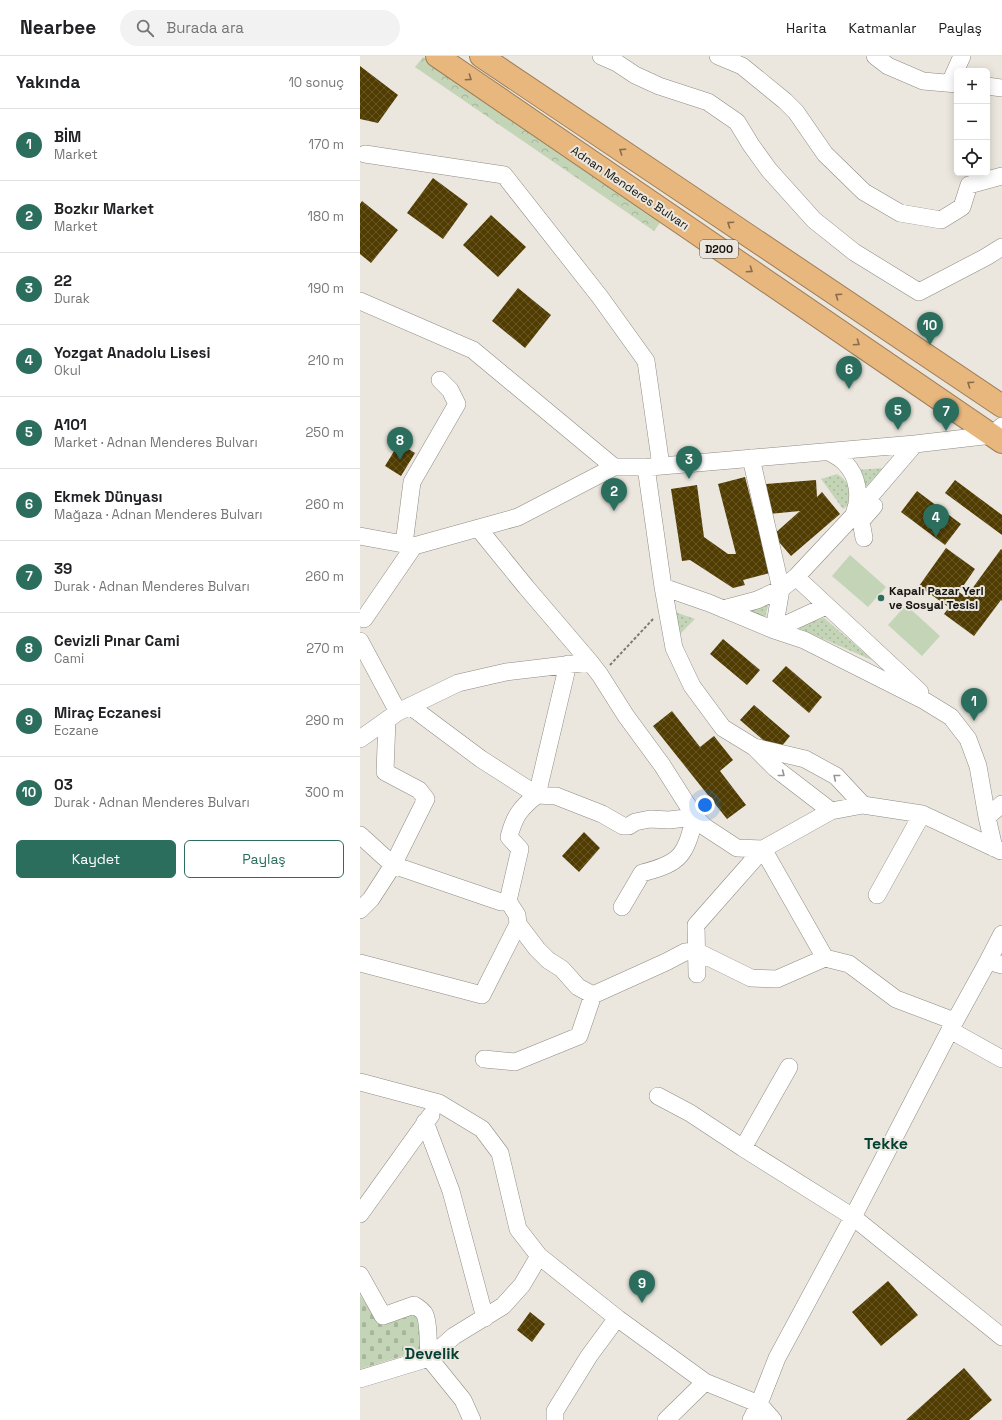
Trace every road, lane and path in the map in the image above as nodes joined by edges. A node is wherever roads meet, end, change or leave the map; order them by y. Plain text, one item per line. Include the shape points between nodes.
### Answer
1 (437, 56) edge
2 (481, 56) edge
3 (601, 56) edge
4 (718, 56) edge
5 (876, 56) edge
6 (962, 56) edge
7 (959, 68) edge
8 (954, 84) edge
9 (990, 86) edge
10 (1002, 88) edge
11 (362, 156) edge
12 (1002, 176) edge
13 (1002, 247) edge
14 (360, 301) edge
15 (440, 380) dead end
16 (1002, 406) edge
17 (999, 434) edge
18 (915, 444) junction
19 (830, 452) junction
20 (751, 458) junction
21 (897, 465) junction
22 (614, 466) junction
23 (653, 467) junction
24 (854, 515) junction
25 (478, 528) junction
26 (360, 536) edge
27 (864, 538) dead end
28 (409, 545) junction
29 (796, 577) junction
30 (663, 587) junction
31 (781, 589) junction
32 (667, 604) junction
33 (826, 606) junction
34 (723, 609) junction
35 (361, 621) edge
36 (774, 630) junction
37 (360, 642) edge
38 (590, 662) junction
39 (568, 664) junction
40 (600, 675) junction
41 (936, 708) junction
42 (398, 713) junction
43 (360, 739) edge
44 (754, 747) junction
45 (537, 794) junction
46 (1002, 804) edge
47 (863, 805) junction
48 (831, 811) junction
49 (922, 814) junction
50 (695, 817) junction
51 (987, 817) junction
52 (360, 835) edge
53 (764, 849) junction
54 (998, 849) edge
55 (393, 865) junction
56 (878, 895) dead end
57 (508, 901) junction
58 (622, 907) dead end
59 (360, 910) edge
60 (518, 924) junction
61 (1002, 934) edge
62 (696, 951) junction
63 (825, 958) junction
64 (360, 963) edge
65 (995, 963) edge
66 (698, 974) dead end
67 (594, 995) junction
68 (952, 1025) junction
69 (484, 1059) dead end
70 (1002, 1059) edge
71 (789, 1066) dead end
72 (360, 1082) edge
73 (658, 1096) dead end
74 (439, 1103) junction
75 (425, 1122) junction
76 (743, 1148) junction
77 (360, 1214) edge
78 (853, 1217) junction
79 (539, 1256) junction
80 (360, 1275) edge
81 (485, 1318) junction
82 (617, 1318) junction
83 (1002, 1337) edge
84 (429, 1358) junction
85 (360, 1380) edge
86 (705, 1382) junction
87 (759, 1404) junction
88 (472, 1420) edge
89 (555, 1420) edge
90 (666, 1420) edge
91 (751, 1420) edge
92 (773, 1420) edge

1 -> 17 highway, Adnan Menderes Bulvarı / D200
16 -> 2 highway, D200
3 - 13 street via 617,62 635,75 659,86 708,102 737,122 769,170 814,220 854,252 919,292
4 - 12 street via 742,66 785,101 796,112 825,154 864,192 900,213 941,220 962,207 970,185
5 - 8 street via 888,66 923,81
6 - 7 street
9 - 10 street
11 - 23 street via 504,175 600,297 646,361
14 - 22 street via 474,350
15 - 28 street via 450,390 457,404 412,482
17 - 18 street
18 - 19 street
18 - 21 street
19 - 20 street
19 - 24 street via 845,463 853,475 858,492 858,505
20 - 23 street
20 - 31 street
21 - 24 street
21 - 27 street via 893,482 861,521
22 - 23 street
22 - 25 street via 518,517
23 - 30 street
24 - 29 street
25 - 28 street
25 - 38 street
26 - 28 street
28 - 35 street
29 - 31 street
29 - 33 street
30 - 32 street
30 - 34 street
31 - 34 street via 757,600
31 - 36 street
32 - 40 path
32 - 44 street via 674,648 692,686 723,728
33 - 36 street
33 - 41 street
34 - 36 street
36 - 41 street via 804,640
37 - 42 street
38 - 39 street
38 - 40 street
39 - 42 street via 506,672 458,683
39 - 45 street
40 - 50 street
41 - 51 street via 951,717 968,739 978,766
42 - 43 street
42 - 45 street
42 - 55 street via 385,772 418,790 426,799
47 -> 44 street via 836,776 805,759
44 -> 48 street via 775,768
45 - 50 street via 556,796 602,814 623,826 650,819
45 - 57 street via 515,816 511,828 509,837 520,848
46 - 51 street
47 - 48 street
47 - 49 street
48 - 53 street
49 - 54 street
49 - 56 street
50 - 53 street via 705,827 737,848
50 - 58 street via 684,851 673,862 642,873
51 - 54 street
52 - 55 street
53 - 62 street via 696,924
53 - 63 street
55 - 57 street via 501,902
55 - 59 street via 371,900
57 - 60 street via 517,915
60 - 64 street via 482,995
60 - 67 street via 548,960 562,969 578,987
61 - 65 street
62 - 63 street via 751,978 777,979
62 - 66 street
62 - 67 street via 685,952
63 - 68 street via 849,964 896,999
65 - 68 street
67 - 69 street via 579,1036 515,1062
68 - 70 street
68 - 78 street
71 - 76 street
72 - 74 street
73 - 76 street via 690,1113
74 - 75 street
74 - 79 street via 482,1129 500,1153 518,1229
75 - 77 street
75 - 81 street via 451,1191
76 - 78 street
78 - 83 street
78 - 87 street via 777,1358
79 - 81 street via 522,1285 503,1306
79 - 82 street
80 - 84 street via 383,1316 414,1305 425,1314
81 - 84 street via 454,1336
82 - 86 street
82 - 89 street via 589,1356 555,1411
84 - 85 street
84 - 88 street via 463,1400
86 - 87 street
86 - 90 street
87 - 91 street
87 - 92 street

